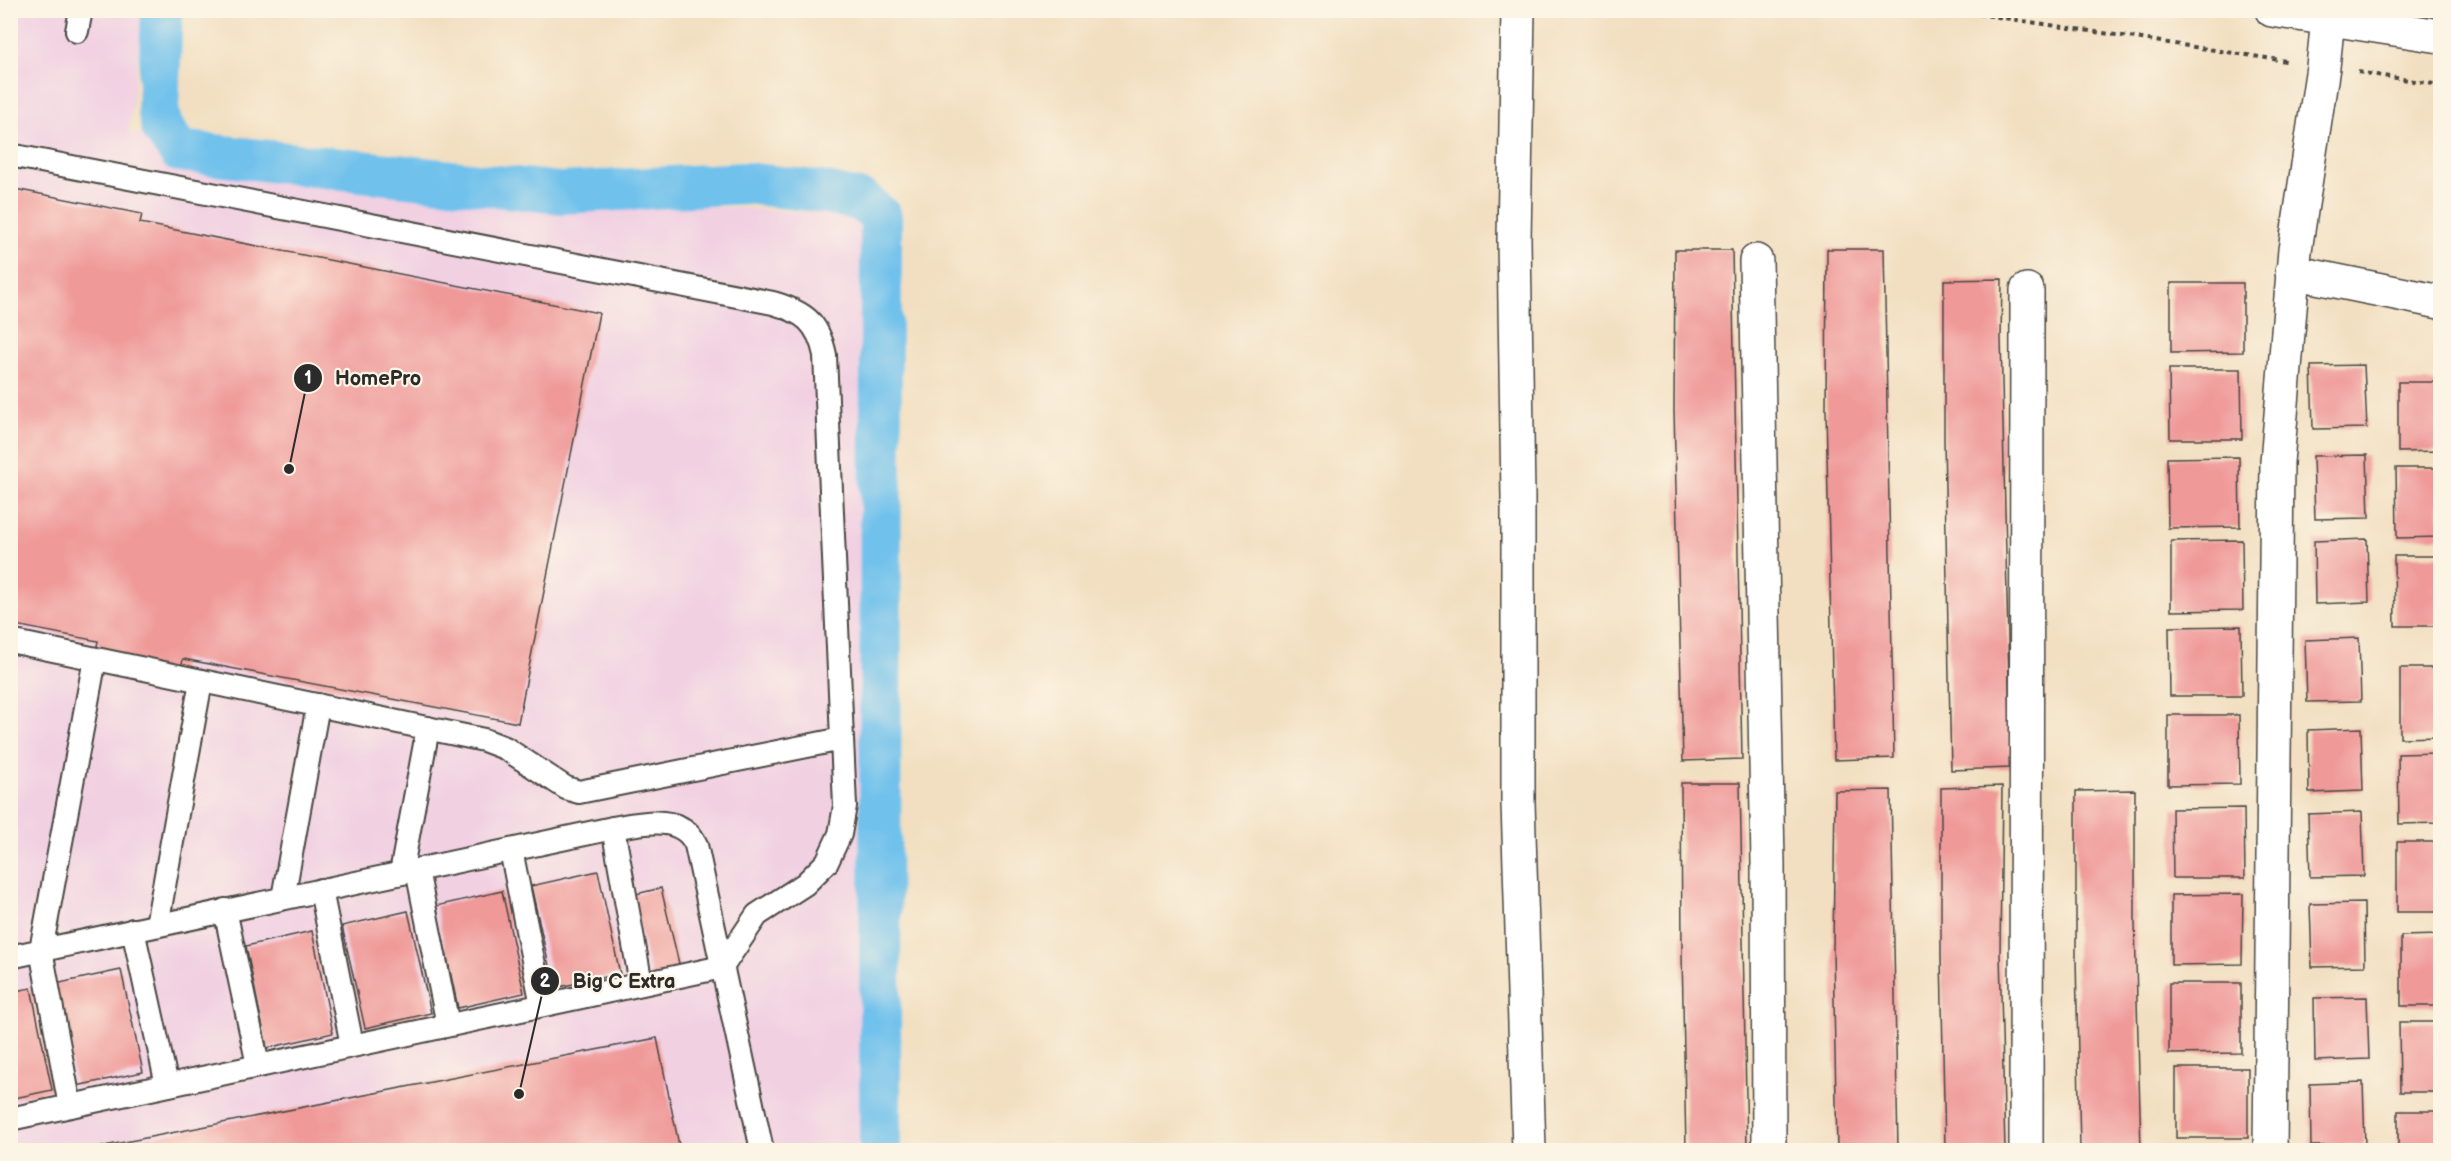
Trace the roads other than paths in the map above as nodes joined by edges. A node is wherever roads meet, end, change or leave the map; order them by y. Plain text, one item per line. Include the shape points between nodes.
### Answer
1 (1518, 10) edge
2 (2272, 10) edge
3 (2328, 19) junction
4 (2440, 36) edge
5 (10, 155) edge
6 (1756, 261) dead end
7 (2292, 272) junction
8 (2027, 290) dead end
9 (2440, 302) edge
10 (10, 641) edge
11 (94, 659) junction
12 (201, 681) junction
13 (318, 705) junction
14 (428, 728) junction
15 (842, 738) junction
16 (613, 828) junction
17 (511, 850) junction
18 (409, 871) junction
19 (321, 890) junction
20 (283, 898) junction
21 (225, 910) junction
22 (157, 925) junction
23 (134, 930) junction
24 (41, 950) junction
25 (10, 957) edge
26 (722, 967) junction
27 (641, 984) junction
28 (542, 1005) junction
29 (448, 1025) junction
30 (352, 1045) junction
31 (258, 1065) junction
32 (167, 1085) junction
33 (70, 1106) junction
34 (10, 1119) edge
35 (762, 1150) edge
36 (1529, 1150) edge
37 (1769, 1150) edge
38 (2026, 1150) edge
39 (2270, 1150) edge

1 - 36 street via 1514,240 1518,803
2 - 3 street
3 - 4 street
3 - 7 street
5 - 15 lane via 773,303 804,314 817,330 825,355
6 - 37 street via 1768,863
7 - 9 street
7 - 39 street via 2277,462
8 - 38 street
10 - 11 lane
11 - 12 lane
11 - 24 lane
12 - 13 lane
12 - 22 lane
13 - 14 lane
13 - 20 lane
14 - 15 lane via 498,744 566,788 579,792
14 - 18 lane
15 - 26 lane via 844,820 835,847 827,862 805,884 757,915
16 - 17 lane
16 - 26 lane via 658,823 688,831 696,845
16 - 27 lane
17 - 18 lane
17 - 28 lane
18 - 19 lane
18 - 29 lane
19 - 20 lane
19 - 30 lane
20 - 21 lane
21 - 22 lane
21 - 31 lane
22 - 23 lane
23 - 24 lane
23 - 32 lane
24 - 25 lane
24 - 33 lane
26 - 27 lane
26 - 35 lane
27 - 28 lane
28 - 29 lane
29 - 30 lane
30 - 31 lane
31 - 32 lane
32 - 33 lane
33 - 34 lane

